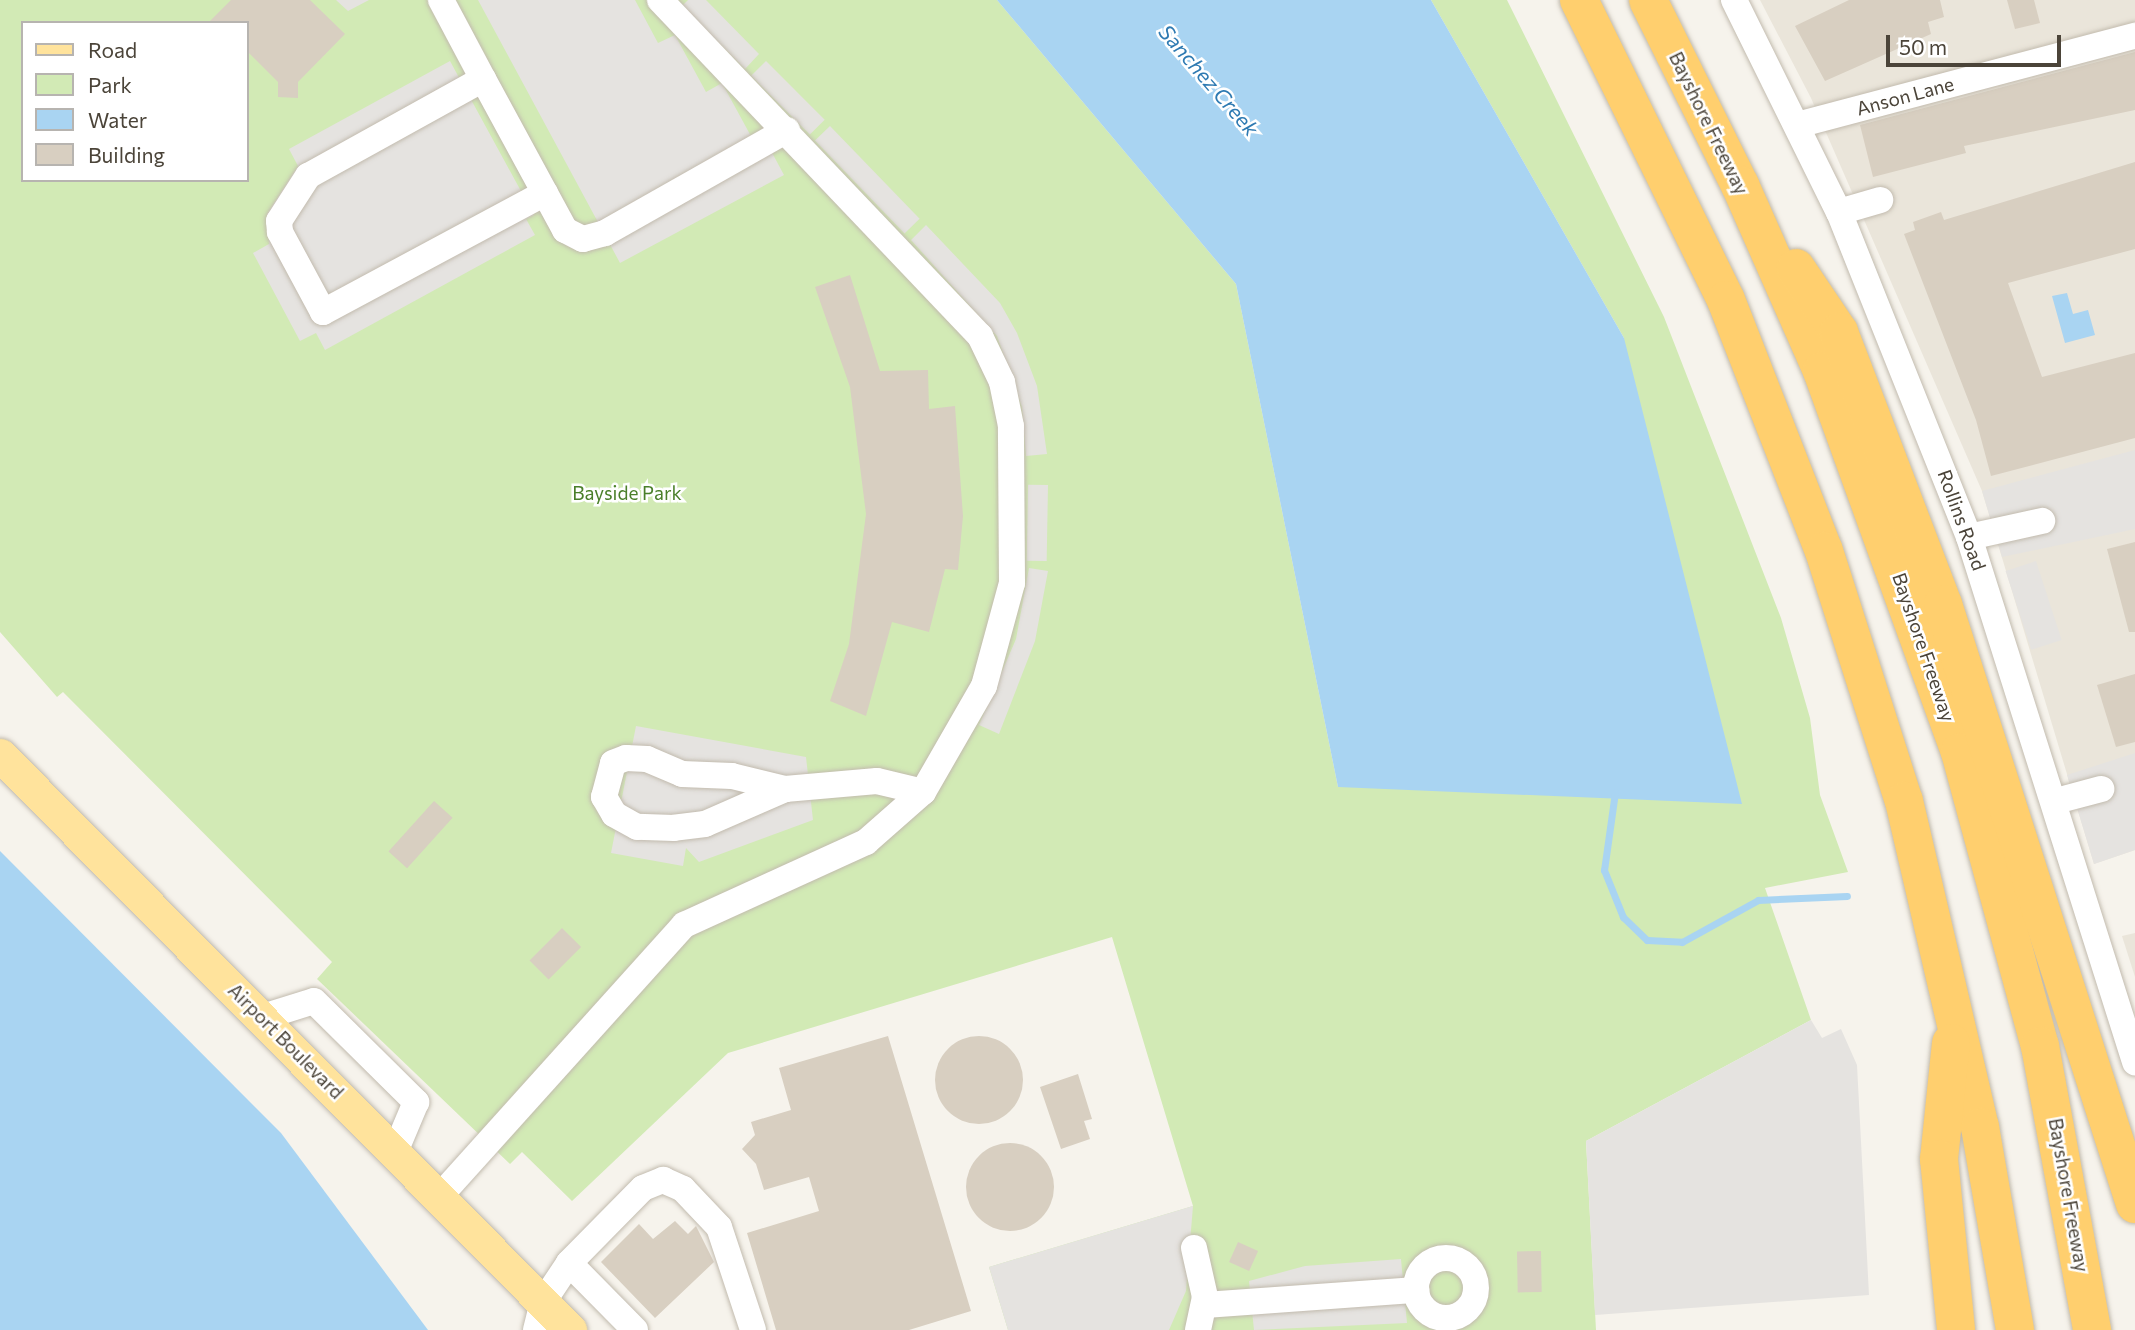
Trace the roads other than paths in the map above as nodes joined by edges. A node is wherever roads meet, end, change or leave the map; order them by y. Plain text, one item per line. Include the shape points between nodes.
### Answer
1 (441, 0) edge
2 (660, 0) edge
3 (1579, 0) edge
4 (1648, 0) edge
5 (1744, 4) edge
6 (2135, 36) edge
7 (484, 79) junction
8 (1797, 125) junction
9 (787, 131) junction
10 (1740, 185) junction
11 (545, 193) junction
12 (1880, 200) dead end
13 (1839, 212) junction
14 (2042, 521) dead end
15 (1969, 537) junction
16 (0, 755) edge
17 (785, 789) junction
18 (2101, 789) dead end
19 (923, 792) junction
20 (2056, 801) junction
21 (1954, 1010) junction
22 (263, 1017) junction
23 (2135, 1062) edge
24 (395, 1152) junction
25 (440, 1196) junction
26 (2135, 1204) edge
27 (1194, 1248) dead end
28 (569, 1263) junction
29 (1416, 1290) dead end
30 (1205, 1305) junction
31 (539, 1316) edge
32 (570, 1330) edge
33 (635, 1330) edge
34 (753, 1330) edge
35 (1198, 1330) edge
36 (1956, 1330) edge
37 (2015, 1330) edge
38 (2092, 1330) edge

1 - 7 street
2 - 9 street
3 - 21 highway via 1726,299 1824,551 1904,801
4 - 10 highway, Bayshore Freeway
5 - 8 street, Rollins Road
6 - 8 street, Anson Lane
7 - 11 street
7 - 11 street via 308,176 279,221 280,232 323,312
8 - 13 street, Rollins Road
9 - 11 street via 605,233 583,239 565,230
9 - 19 street via 958,306 1002,382 1011,426 1012,583 998,642 960,736
10 - 26 highway via 1844,345 1943,604
10 - 38 highway, Bayshore Freeway via 1859,466 1960,752 2040,1046
12 - 13 street
13 - 15 street, Rollins Road
14 - 15 street
15 - 20 street, Rollins Road
16 - 22 main road, Airport Boulevard
17 - 17 street via 732,776 682,774 626,758 612,763 604,797 614,814 638,827 674,828 705,824
17 - 19 street via 877,782
18 - 20 street
19 - 25 street via 866,842 684,925
20 - 23 street, Rollins Road
21 - 36 highway via 1939,1158
21 - 37 highway
22 - 24 main road, Airport Boulevard
22 - 24 street via 314,1001 416,1102
24 - 25 main road, Airport Boulevard
25 - 31 main road, Airport Boulevard
27 - 30 street
28 - 31 street
28 - 33 street
28 - 34 street via 643,1188 673,1182 719,1227
29 - 30 street
30 - 35 street
31 - 32 main road, Airport Boulevard

